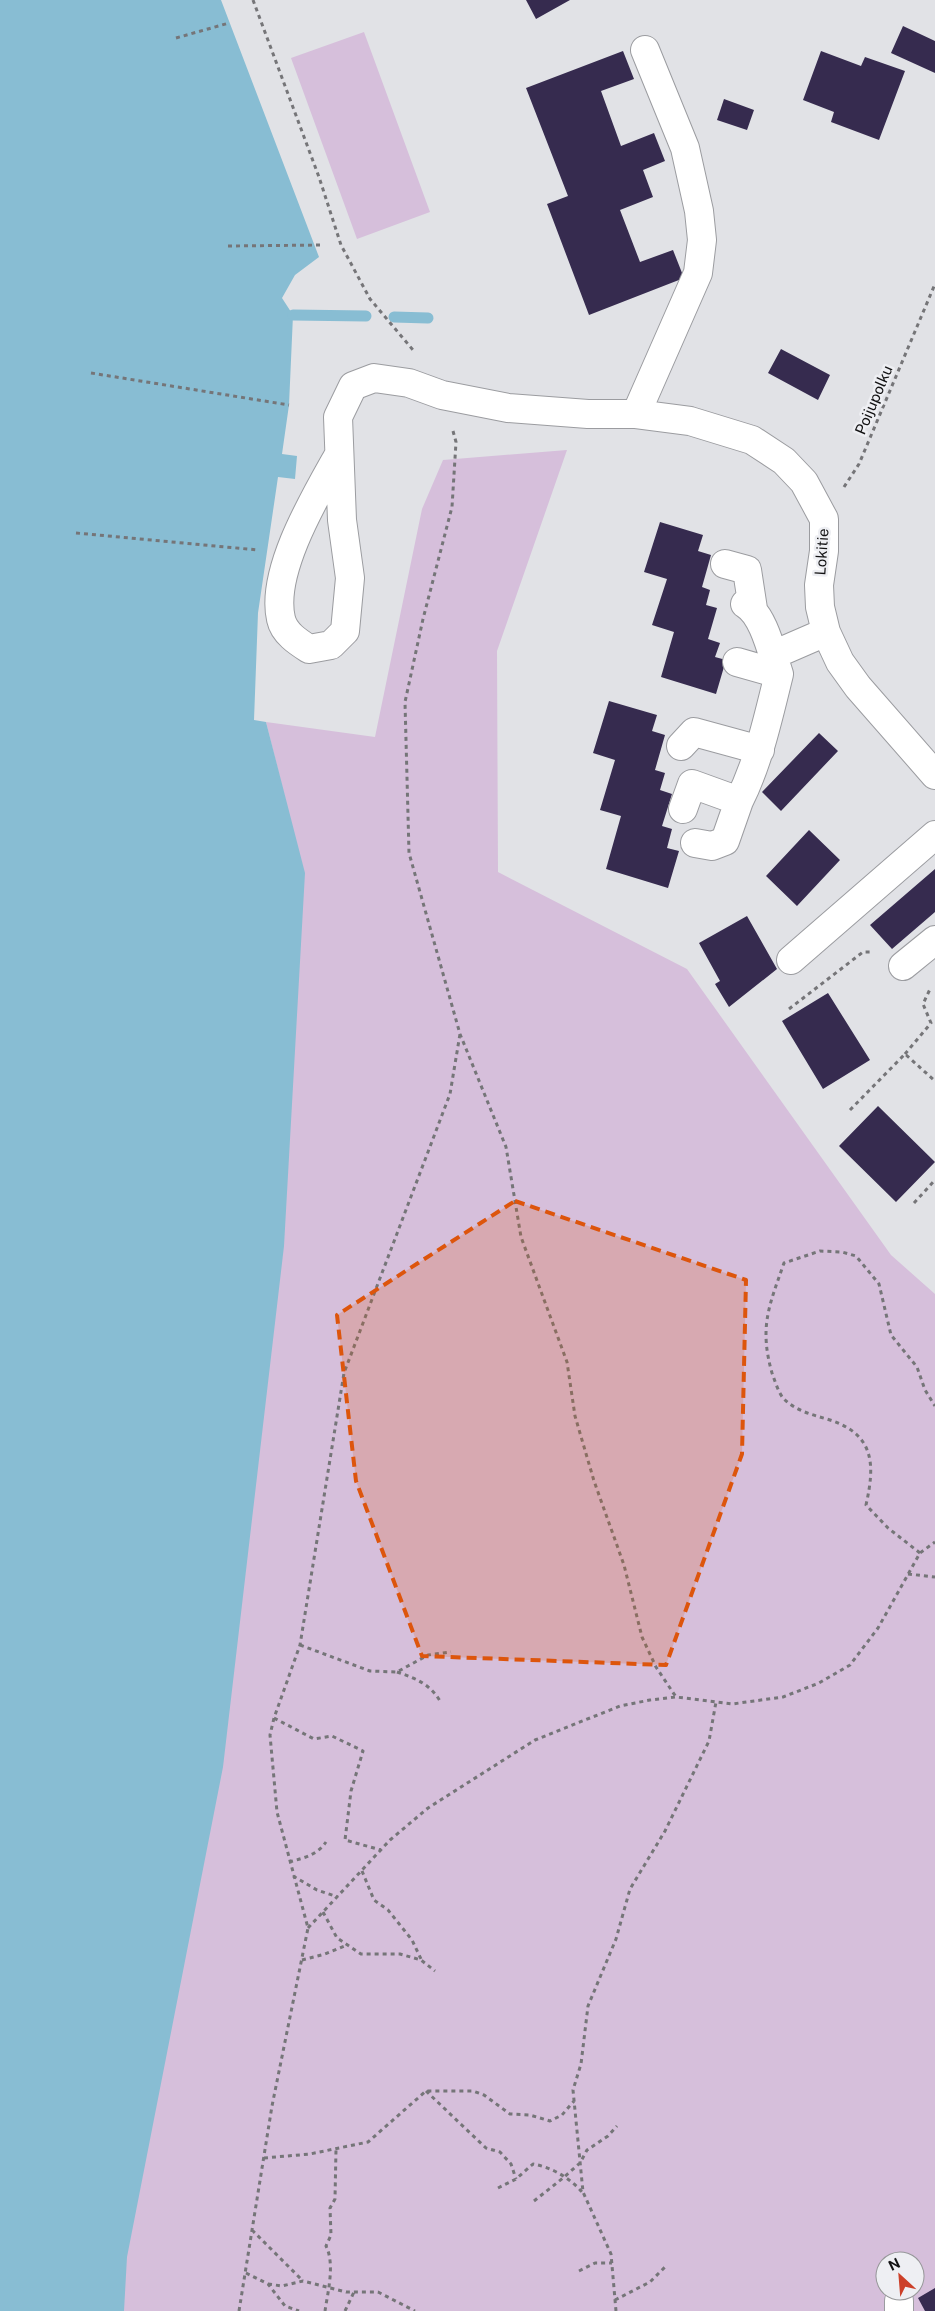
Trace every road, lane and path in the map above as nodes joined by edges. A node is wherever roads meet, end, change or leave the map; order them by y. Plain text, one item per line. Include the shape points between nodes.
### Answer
1 (253, 0) edge
2 (229, 24) dead end
3 (176, 38) dead end
4 (645, 50) dead end
5 (324, 245) dead end
6 (228, 246) dead end
7 (935, 284) edge
8 (415, 352) dead end
9 (91, 373) dead end
10 (442, 395) junction
11 (289, 404) dead end
12 (636, 414) junction
13 (338, 456) junction
14 (824, 519) junction
15 (76, 533) dead end
16 (259, 550) dead end
17 (725, 564) dead end
18 (826, 632) junction
19 (737, 662) dead end
20 (776, 664) junction
21 (680, 746) dead end
22 (760, 750) junction
23 (935, 775) edge
24 (739, 801) junction
25 (683, 809) dead end
26 (935, 835) edge
27 (695, 843) dead end
28 (935, 940) edge
29 (791, 960) dead end
30 (904, 966) dead end
31 (460, 1034) junction
32 (935, 1081) edge
33 (850, 1110) dead end
34 (935, 1180) edge
35 (914, 1204) dead end
36 (935, 1406) edge
37 (935, 1542) edge
38 (920, 1553) junction
39 (908, 1574) junction
40 (935, 1577) edge
41 (300, 1645) junction
42 (450, 1652) dead end
43 (397, 1672) junction
44 (676, 1697) junction
45 (440, 1702) dead end
46 (716, 1702) junction
47 (274, 1718) junction
48 (326, 1842) dead end
49 (381, 1850) junction
50 (290, 1862) junction
51 (362, 1870) junction
52 (293, 1876) junction
53 (338, 1897) junction
54 (323, 1912) junction
55 (308, 1928) junction
56 (347, 1945) junction
57 (302, 1960) junction
58 (422, 1960) junction
59 (435, 1971) dead end
60 (426, 2091) junction
61 (574, 2101) junction
62 (617, 2126) dead end
63 (336, 2149) junction
64 (264, 2158) junction
65 (580, 2163) junction
66 (563, 2178) junction
67 (516, 2179) junction
68 (498, 2188) dead end
69 (582, 2192) junction
70 (534, 2201) dead end
71 (252, 2230) junction
72 (612, 2263) junction
73 (666, 2266) dead end
74 (579, 2272) dead end
75 (246, 2273) junction
76 (303, 2281) junction
77 (268, 2284) junction
78 (329, 2286) junction
79 (354, 2292) junction
80 (615, 2300) junction
81 (239, 2311) edge
82 (299, 2311) edge
83 (325, 2311) edge
84 (345, 2311) edge
85 (415, 2311) edge
86 (616, 2311) edge

1 - 8 path via 341,245 370,299
2 - 3 path
4 - 12 street via 685,148 702,240 698,273
5 - 6 path
7 - 14 path, Poijupolku via 860,464
9 - 11 path
10 - 12 street, Lokitie via 508,408
10 - 13 street, Lokitie via 409,383 374,378 353,386 338,417
10 - 31 path via 456,442 452,507 405,702 409,853
12 - 14 street, Lokitie via 690,421 752,440 784,461 804,482
13 - 13 street, Lokitie via 350,578 345,631 331,645 309,649 293,640 281,620 280,594 288,558 302,523
14 - 18 street, Lokitie via 819,585
15 - 16 path
17 - 20 street via 747,570 749,606 766,634
18 - 20 street
18 - 23 street, Lokitie via 840,662 858,687
19 - 20 street
20 - 22 street
21 - 22 street via 694,732
22 - 24 street
24 - 25 street via 692,784
24 - 27 street via 725,841 712,846
26 - 29 street
28 - 30 street
31 - 41 path via 450,1094 344,1372
31 - 44 path via 506,1147 521,1238 568,1362 575,1416 624,1565 642,1637 656,1667
32 - 33 path via 906,1054
34 - 35 path
36 - 38 path via 916,1367 891,1335 879,1284 856,1256 820,1251 784,1263 767,1312 766,1350 774,1379 784,1399 802,1412 833,1421 861,1437 871,1460 866,1505 888,1528
37 - 38 path
38 - 39 path
39 - 40 path
39 - 46 path via 878,1628 850,1664 819,1683 783,1697 732,1704
41 - 43 path via 370,1671
41 - 47 path
42 - 43 path via 428,1655
43 - 45 path via 418,1679 434,1691
44 - 46 path
44 - 49 path via 620,1706 535,1740 428,1808
46 - 61 path via 709,1742 630,1889 616,1939 588,2006 581,2064 573,2090
47 - 49 path via 314,1739 332,1736 363,1751 351,1791 345,1840
47 - 50 path via 270,1735 277,1812
48 - 50 path via 308,1857
49 - 51 path
50 - 52 path
51 - 53 path
51 - 58 path via 374,1900 388,1910 412,1940
52 - 53 path via 317,1890
52 - 55 path
53 - 54 path
54 - 55 path
54 - 56 path via 337,1938
55 - 57 path
56 - 57 path
56 - 58 path via 361,1954 400,1954
57 - 64 path
58 - 59 path
60 - 61 path via 473,2091 510,2114 550,2121 562,2115
60 - 63 path via 368,2142
60 - 67 path via 486,2148 500,2152 511,2164
61 - 65 path
62 - 65 path via 587,2150
63 - 64 path
63 - 78 path via 335,2199 330,2208 331,2235 326,2246 330,2254
64 - 71 path
65 - 66 path
65 - 69 path
66 - 67 path via 550,2167 533,2164
66 - 69 path via 574,2182
66 - 70 path
67 - 68 path
69 - 72 path via 611,2254
71 - 75 path
71 - 76 path
72 - 74 path via 595,2263
72 - 80 path
73 - 80 path via 650,2282
75 - 77 path
75 - 81 path
76 - 77 path via 282,2286
76 - 78 path
77 - 82 path via 285,2306
78 - 79 path
78 - 83 path
79 - 84 path
79 - 85 path via 378,2292
80 - 86 path

